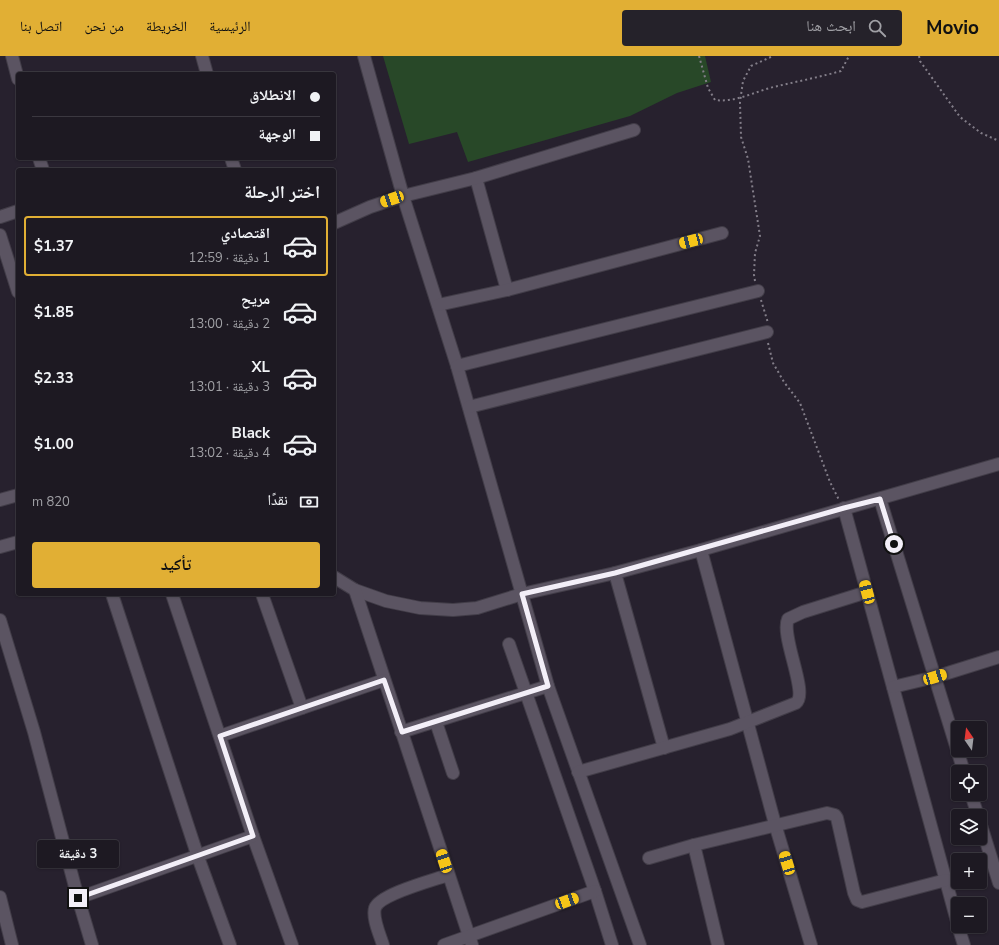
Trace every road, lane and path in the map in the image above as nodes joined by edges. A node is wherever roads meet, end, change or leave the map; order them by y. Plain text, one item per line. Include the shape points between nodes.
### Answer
1 (12, 56) edge
2 (202, 56) edge
3 (364, 56) edge
4 (699, 56) edge
5 (773, 56) edge
6 (850, 56) edge
7 (919, 56) edge
8 (16, 72) edge
9 (206, 72) edge
10 (740, 97) junction
11 (634, 130) dead end
12 (999, 141) edge
13 (476, 178) junction
14 (403, 196) junction
15 (16, 213) edge
16 (0, 217) edge
17 (336, 221) edge
18 (722, 233) dead end
19 (0, 235) edge
20 (16, 286) edge
21 (508, 290) junction
22 (758, 291) junction
23 (438, 305) junction
24 (767, 332) junction
25 (457, 366) junction
26 (469, 407) junction
27 (999, 464) edge
28 (16, 496) edge
29 (880, 499) junction
30 (0, 500) edge
31 (844, 508) junction
32 (16, 543) edge
33 (0, 547) edge
34 (702, 550) junction
35 (615, 573) junction
36 (336, 578) edge
37 (355, 590) junction
38 (867, 592) junction
39 (522, 594) junction
40 (113, 596) edge
41 (173, 596) edge
42 (263, 596) edge
43 (0, 620) edge
44 (509, 644) dead end
45 (999, 657) edge
46 (935, 677) junction
47 (384, 680) junction
48 (548, 686) junction
49 (893, 687) junction
50 (527, 693) junction
51 (302, 708) junction
52 (748, 721) junction
53 (436, 722) junction
54 (402, 732) junction
55 (220, 736) junction
56 (664, 748) junction
57 (962, 765) edge
58 (578, 772) junction
59 (453, 773) dead end
60 (775, 824) junction
61 (253, 836) junction
62 (987, 844) edge
63 (694, 845) junction
64 (198, 857) junction
65 (649, 858) dead end
66 (448, 875) junction
67 (946, 880) junction
68 (999, 883) edge
69 (595, 891) junction
70 (0, 897) edge
71 (78, 898) junction
72 (951, 899) edge
73 (960, 933) edge
74 (470, 940) edge
75 (12, 945) edge
76 (92, 945) edge
77 (230, 945) edge
78 (292, 945) edge
79 (383, 945) edge
80 (444, 945) edge
81 (612, 945) edge
82 (640, 945) edge
83 (718, 945) edge
84 (811, 945) edge
85 (964, 945) edge

1 - 8 street
2 - 9 street
3 - 14 street
4 - 10 path via 708,88 715,100 726,101
5 - 10 path via 751,66 743,81
6 - 10 path via 841,71
7 - 12 path via 960,117 981,133
10 - 22 path via 741,137 748,159 760,236 754,275
11 - 13 street
13 - 14 street
13 - 21 street
14 - 17 street
14 - 23 street
15 - 16 street
18 - 21 street
19 - 20 street
21 - 23 street
22 - 24 path via 768,323
22 - 25 street
23 - 25 street
24 - 26 street
24 - 31 path via 773,363 800,403 830,482
25 - 26 street
26 - 39 street
27 - 29 street
28 - 30 street
29 - 31 street
29 - 46 street
31 - 34 street
31 - 38 street
32 - 33 street
34 - 35 street
34 - 52 street
35 - 39 street
35 - 56 street
36 - 37 street
37 - 39 street via 400,604 453,610 477,608
37 - 47 street
38 - 49 street
38 - 52 street via 788,619 786,632 796,672 799,702
39 - 48 street
40 - 64 street
41 - 55 street
42 - 51 street
43 - 71 street via 34,732
44 - 50 street
45 - 46 street
46 - 49 street
46 - 57 street
47 - 51 street
47 - 54 street
48 - 50 street
48 - 58 street
49 - 67 street
50 - 53 street
50 - 69 street
51 - 55 street
52 - 56 street via 730,729
52 - 60 street
53 - 54 street
53 - 59 street
54 - 66 street
55 - 61 street
56 - 58 street
58 - 82 street
60 - 63 street
60 - 67 street via 823,813 835,815 854,893 860,902
60 - 84 street
61 - 64 street
61 - 78 street
62 - 68 street
63 - 65 street
63 - 83 street
64 - 71 street
64 - 77 street
66 - 74 street
66 - 79 street via 379,902 375,914
67 - 72 street
69 - 74 street
69 - 81 street
70 - 75 street
71 - 76 street
73 - 85 street
74 - 80 street

